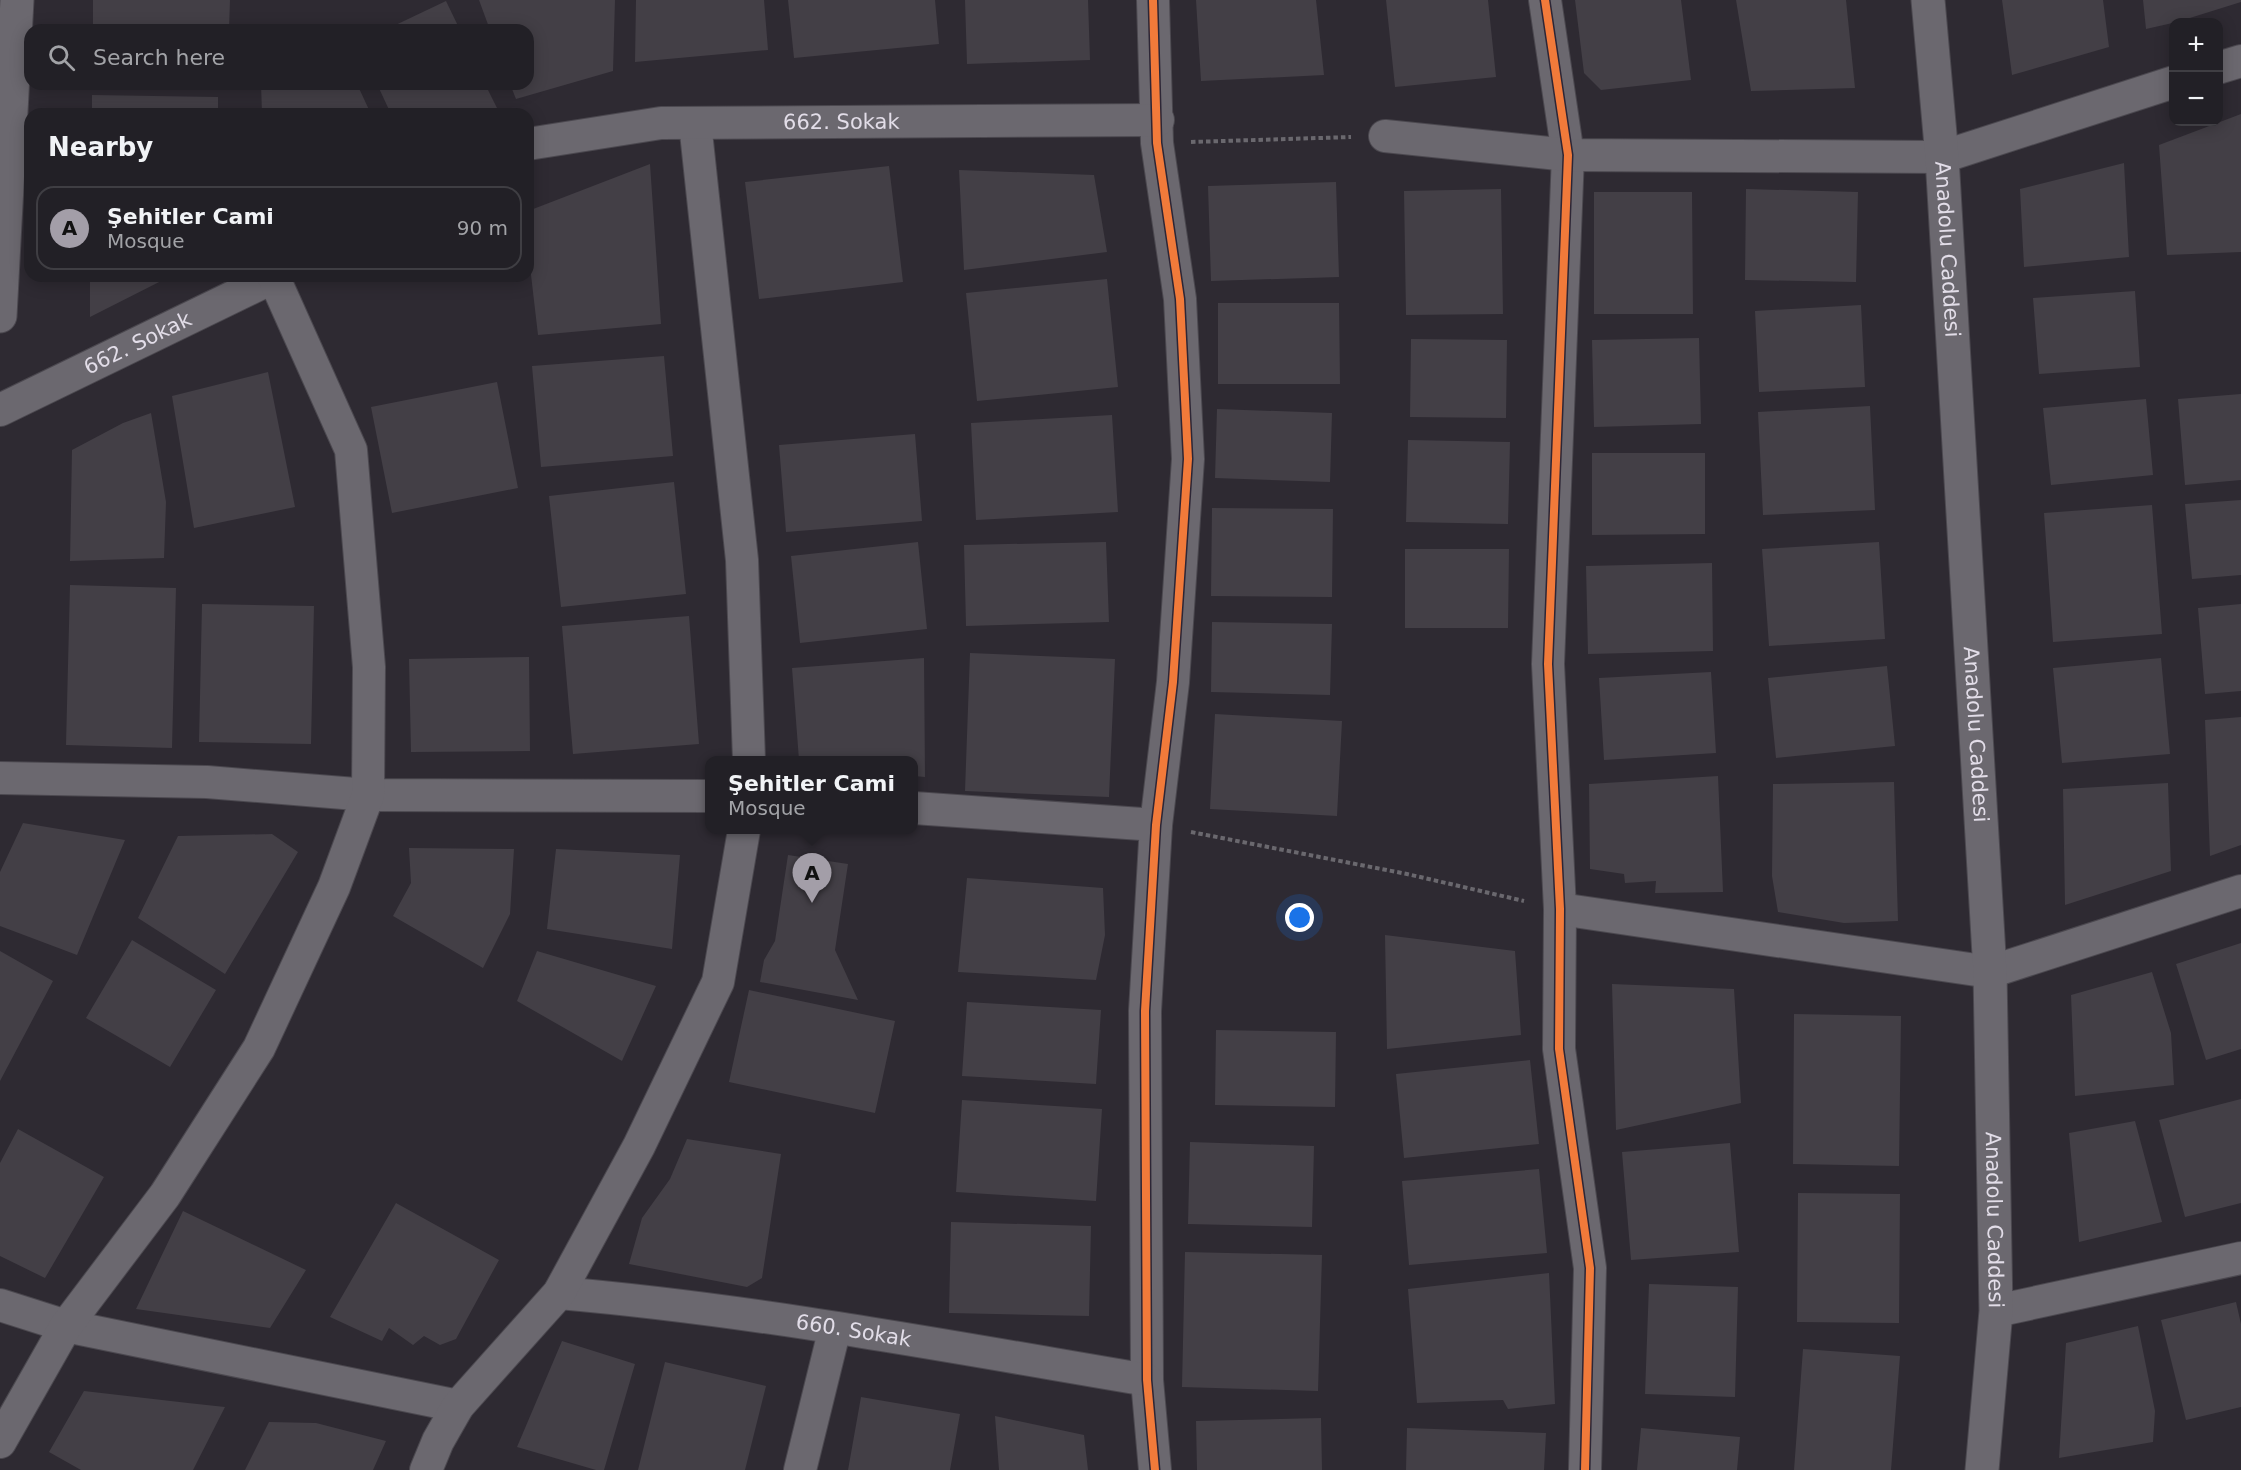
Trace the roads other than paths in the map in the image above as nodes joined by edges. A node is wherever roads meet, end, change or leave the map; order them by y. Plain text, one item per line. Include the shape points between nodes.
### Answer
1 (17, 0) edge
2 (1153, 0) edge
3 (1545, 0) edge
4 (1928, 0) edge
5 (2241, 61) edge
6 (2223, 66) edge
7 (2169, 84) edge
8 (695, 123) junction
9 (1157, 131) junction
10 (1385, 136) road end
11 (534, 143) edge
12 (1568, 155) junction
13 (1942, 157) junction
14 (265, 282) edge
15 (277, 282) edge
16 (0, 316) edge
17 (0, 410) edge
18 (749, 756) edge
19 (0, 778) edge
20 (368, 795) junction
21 (705, 796) edge
22 (918, 808) edge
23 (1156, 825) junction
24 (743, 834) edge
25 (2241, 891) edge
26 (1560, 909) junction
27 (1990, 972) junction
28 (2241, 1258) edge
29 (559, 1293) junction
30 (0, 1305) edge
31 (1996, 1311) junction
32 (66, 1326) junction
33 (835, 1328) junction
34 (1147, 1380) junction
35 (458, 1406) junction
36 (0, 1442) edge
37 (426, 1470) edge
38 (800, 1470) edge
39 (1155, 1470) edge
40 (1586, 1470) edge
41 (1982, 1470) edge

1 - 16 street
2 - 9 street
3 - 12 street
4 - 13 street, Anadolu Caddesi
5 - 6 street
7 - 13 street
8 - 9 street, 662. Sokak
8 - 11 street, 662. Sokak via 661,123
8 - 18 street via 742,560
9 - 23 street via 1180,300 1188,459 1173,682
10 - 12 street
12 - 13 street
12 - 26 street via 1548,664
13 - 27 street, Anadolu Caddesi
14 - 17 street, 662. Sokak
15 - 20 street via 351,450 369,667
19 - 20 street via 207,782
20 - 21 street
20 - 32 street via 334,887 259,1048 165,1195
22 - 23 street
23 - 34 street via 1145,1011
24 - 29 street via 717,982 639,1146
25 - 27 street
26 - 27 street
26 - 40 street via 1558,1049 1590,1268
27 - 31 street, Anadolu Caddesi
28 - 31 street
29 - 33 street, 660. Sokak via 652,1301
29 - 35 street
30 - 32 street
31 - 41 street, Anadolu Caddesi
32 - 35 street
32 - 36 street
33 - 34 street, 660. Sokak
33 - 38 street
34 - 39 street
35 - 37 street

